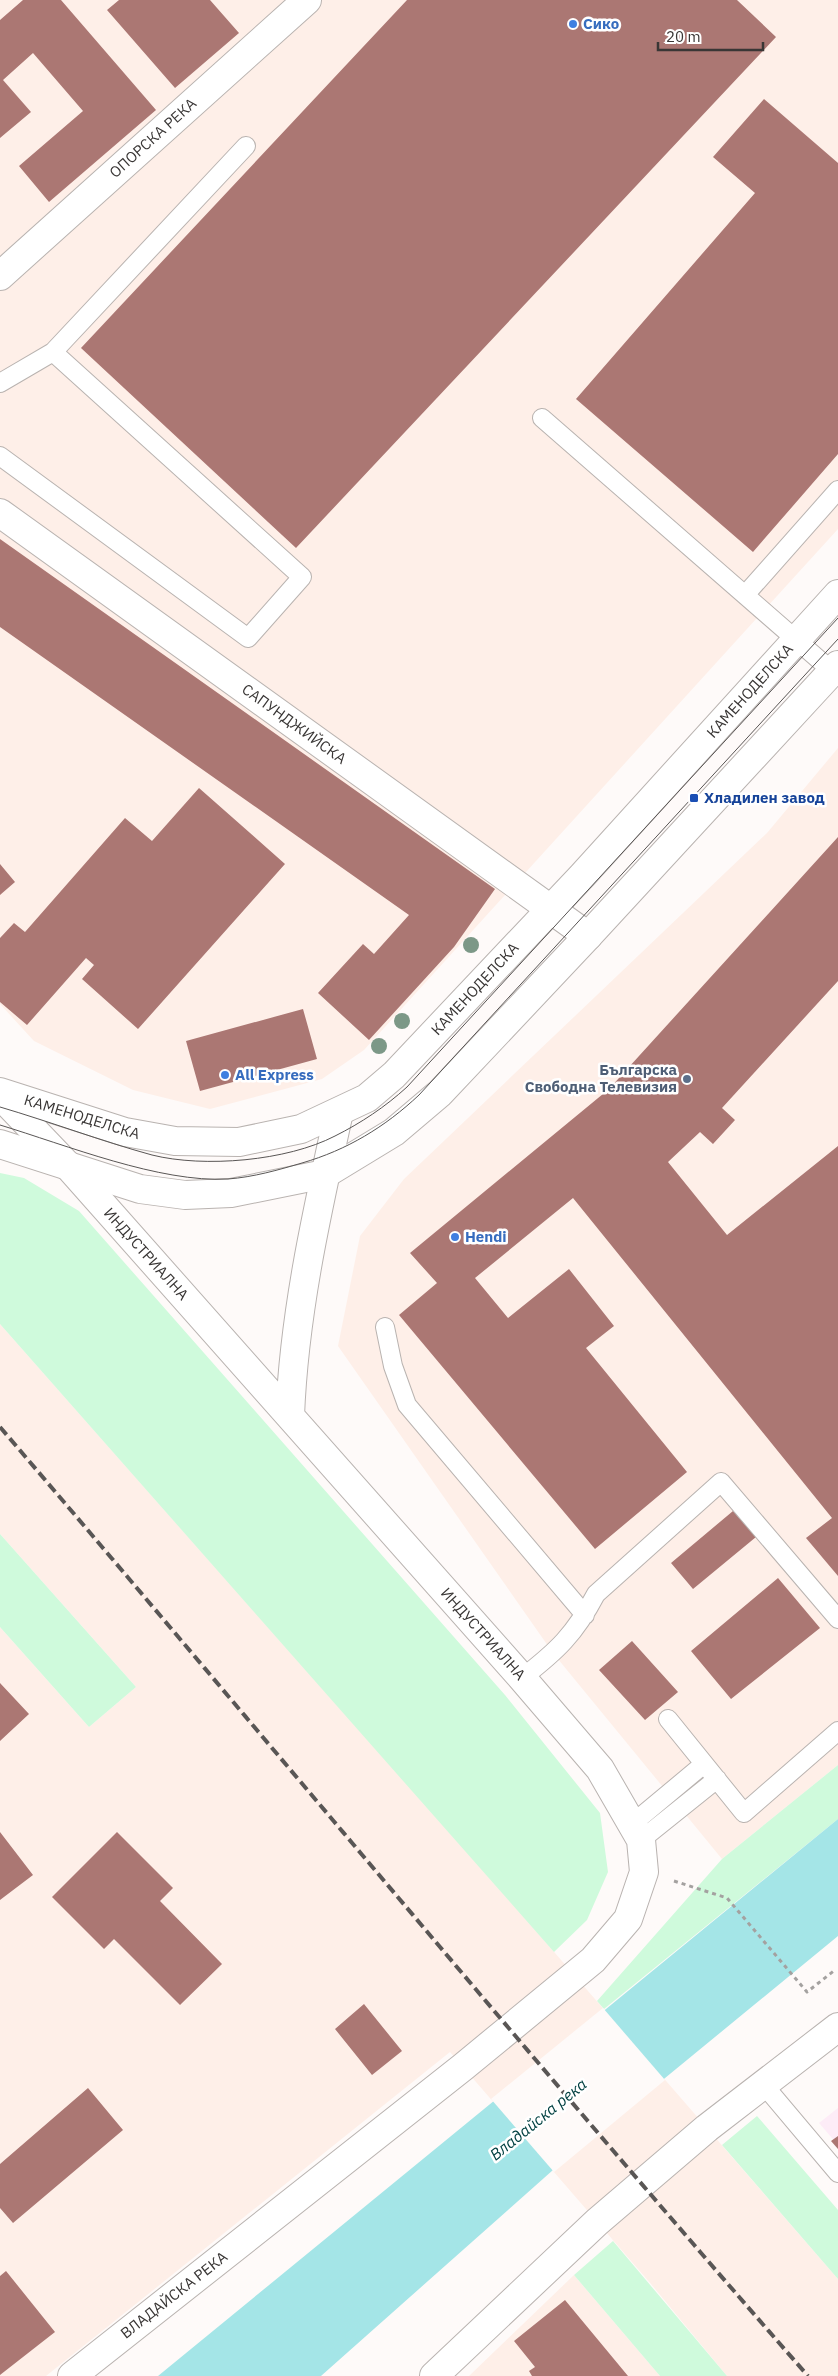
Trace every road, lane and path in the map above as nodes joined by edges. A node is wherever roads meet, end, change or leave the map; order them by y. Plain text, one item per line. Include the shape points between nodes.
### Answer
1 (307, 0) edge
2 (246, 146) dead end
3 (0, 276) edge
4 (53, 352) junction
5 (0, 383) edge
6 (542, 418) dead end
7 (0, 456) edge
8 (838, 490) edge
9 (0, 513) edge
10 (838, 594) edge
11 (745, 595) junction
12 (796, 640) junction
13 (835, 668) edge
14 (551, 908) junction
15 (588, 936) junction
16 (0, 1093) edge
17 (340, 1112) junction
18 (0, 1144) edge
19 (70, 1168) junction
20 (325, 1174) junction
21 (385, 1327) dead end
22 (290, 1416) junction
23 (585, 1616) junction
24 (838, 1619) edge
25 (522, 1678) junction
26 (668, 1719) dead end
27 (838, 1731) edge
28 (704, 1764) junction
29 (717, 1779) junction
30 (636, 1832) junction
31 (644, 1872) junction
32 (835, 1970) dead end
33 (834, 2037) edge
34 (763, 2084) junction
35 (838, 2173) edge
36 (446, 2372) edge
37 (72, 2376) edge

1 - 3 street, ОПОРСКА РЕКА
2 - 4 lane
4 - 5 lane
4 - 7 lane via 302,577 248,638
6 - 11 lane
8 - 11 lane
9 - 14 street, САПУНДЖИЙСКА
10 - 12 street, КАМЕНОДЕЛСКА
11 - 12 lane
12 - 13 lane
12 - 14 street, КАМЕНОДЕЛСКА
13 - 15 street
14 - 15 street, САПУНДЖИЙСКА
14 - 17 street, КАМЕНОДЕЛСКА via 394,1075 367,1098
15 - 20 street via 440,1093 394,1132
16 - 17 street, КАМЕНОДЕЛСКА via 125,1132 175,1141 239,1142 301,1129
16 - 19 street, ИНДУСТРИАЛНА
17 - 20 street
18 - 19 street
19 - 20 street via 140,1189 185,1195 231,1193
19 - 22 street, ИНДУСТРИАЛНА
20 - 22 street via 298,1318
21 - 23 lane via 393,1366 407,1405
22 - 25 street, ИНДУСТРИАЛНА
23 - 24 lane via 596,1594 721,1482
23 - 25 lane via 568,1639
25 - 30 street, ИНДУСТРИАЛНА via 600,1769
26 - 28 lane
27 - 29 lane via 744,1813
28 - 29 lane
28 - 30 lane
29 - 30 lane
30 - 31 street, ИНДУСТРИАЛНА
31 - 32 path via 728,1898 807,1992
31 - 37 street, ВЛАДАЙСКА РЕКА via 628,1919 594,1960
33 - 34 street
34 - 35 lane
34 - 36 street via 590,2228

